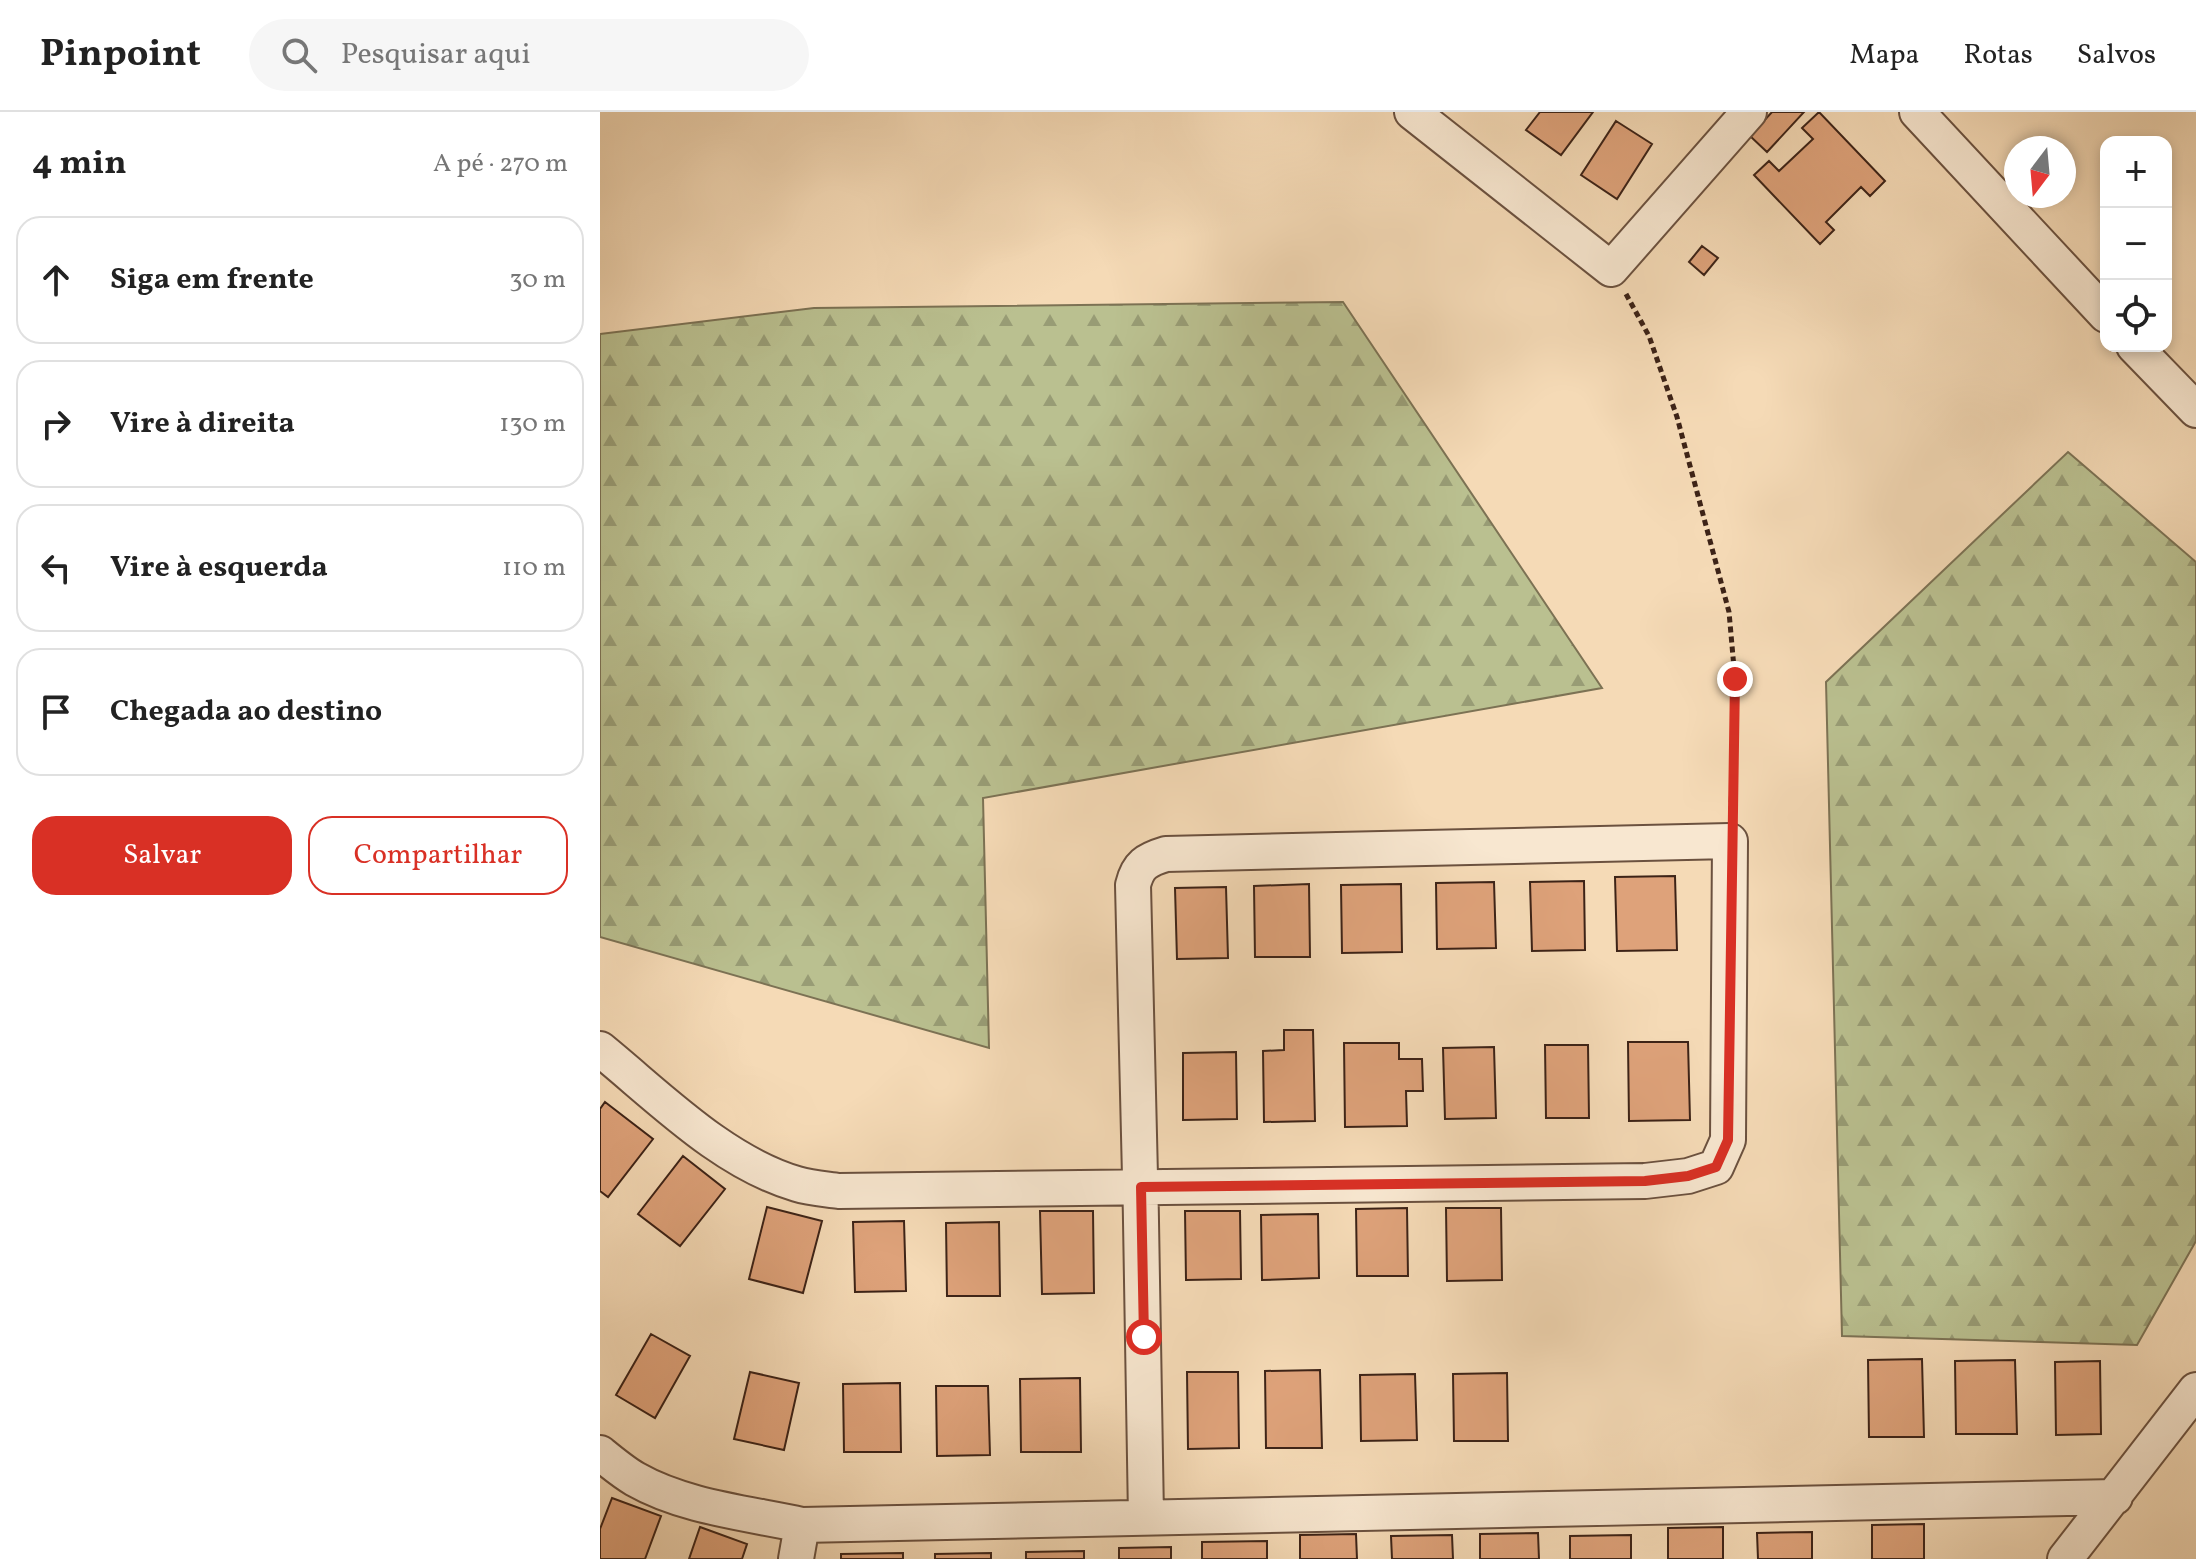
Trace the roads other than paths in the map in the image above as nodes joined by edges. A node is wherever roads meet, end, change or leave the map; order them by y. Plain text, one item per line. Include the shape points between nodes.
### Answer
1 (1412, 112) edge
2 (1749, 112) edge
3 (1917, 112) edge
4 (2100, 309) edge
5 (2140, 352) edge
6 (2196, 410) edge
7 (600, 1049) edge
8 (1141, 1187) junction
9 (2196, 1390) edge
10 (600, 1453) edge
11 (2115, 1497) junction
12 (1146, 1517) junction
13 (802, 1525) junction
14 (796, 1559) edge
15 (2065, 1559) edge

1 - 2 street via 1611,269
3 - 4 street
5 - 6 street
7 - 8 street via 714,1141 796,1184 839,1191
8 - 8 street via 1133,885 1147,860 1166,854 1730,841 1728,1140 1716,1167 1645,1181
8 - 12 street
9 - 11 street
10 - 13 street via 635,1479 667,1492
11 - 12 street
11 - 15 street
12 - 13 street
13 - 14 street

